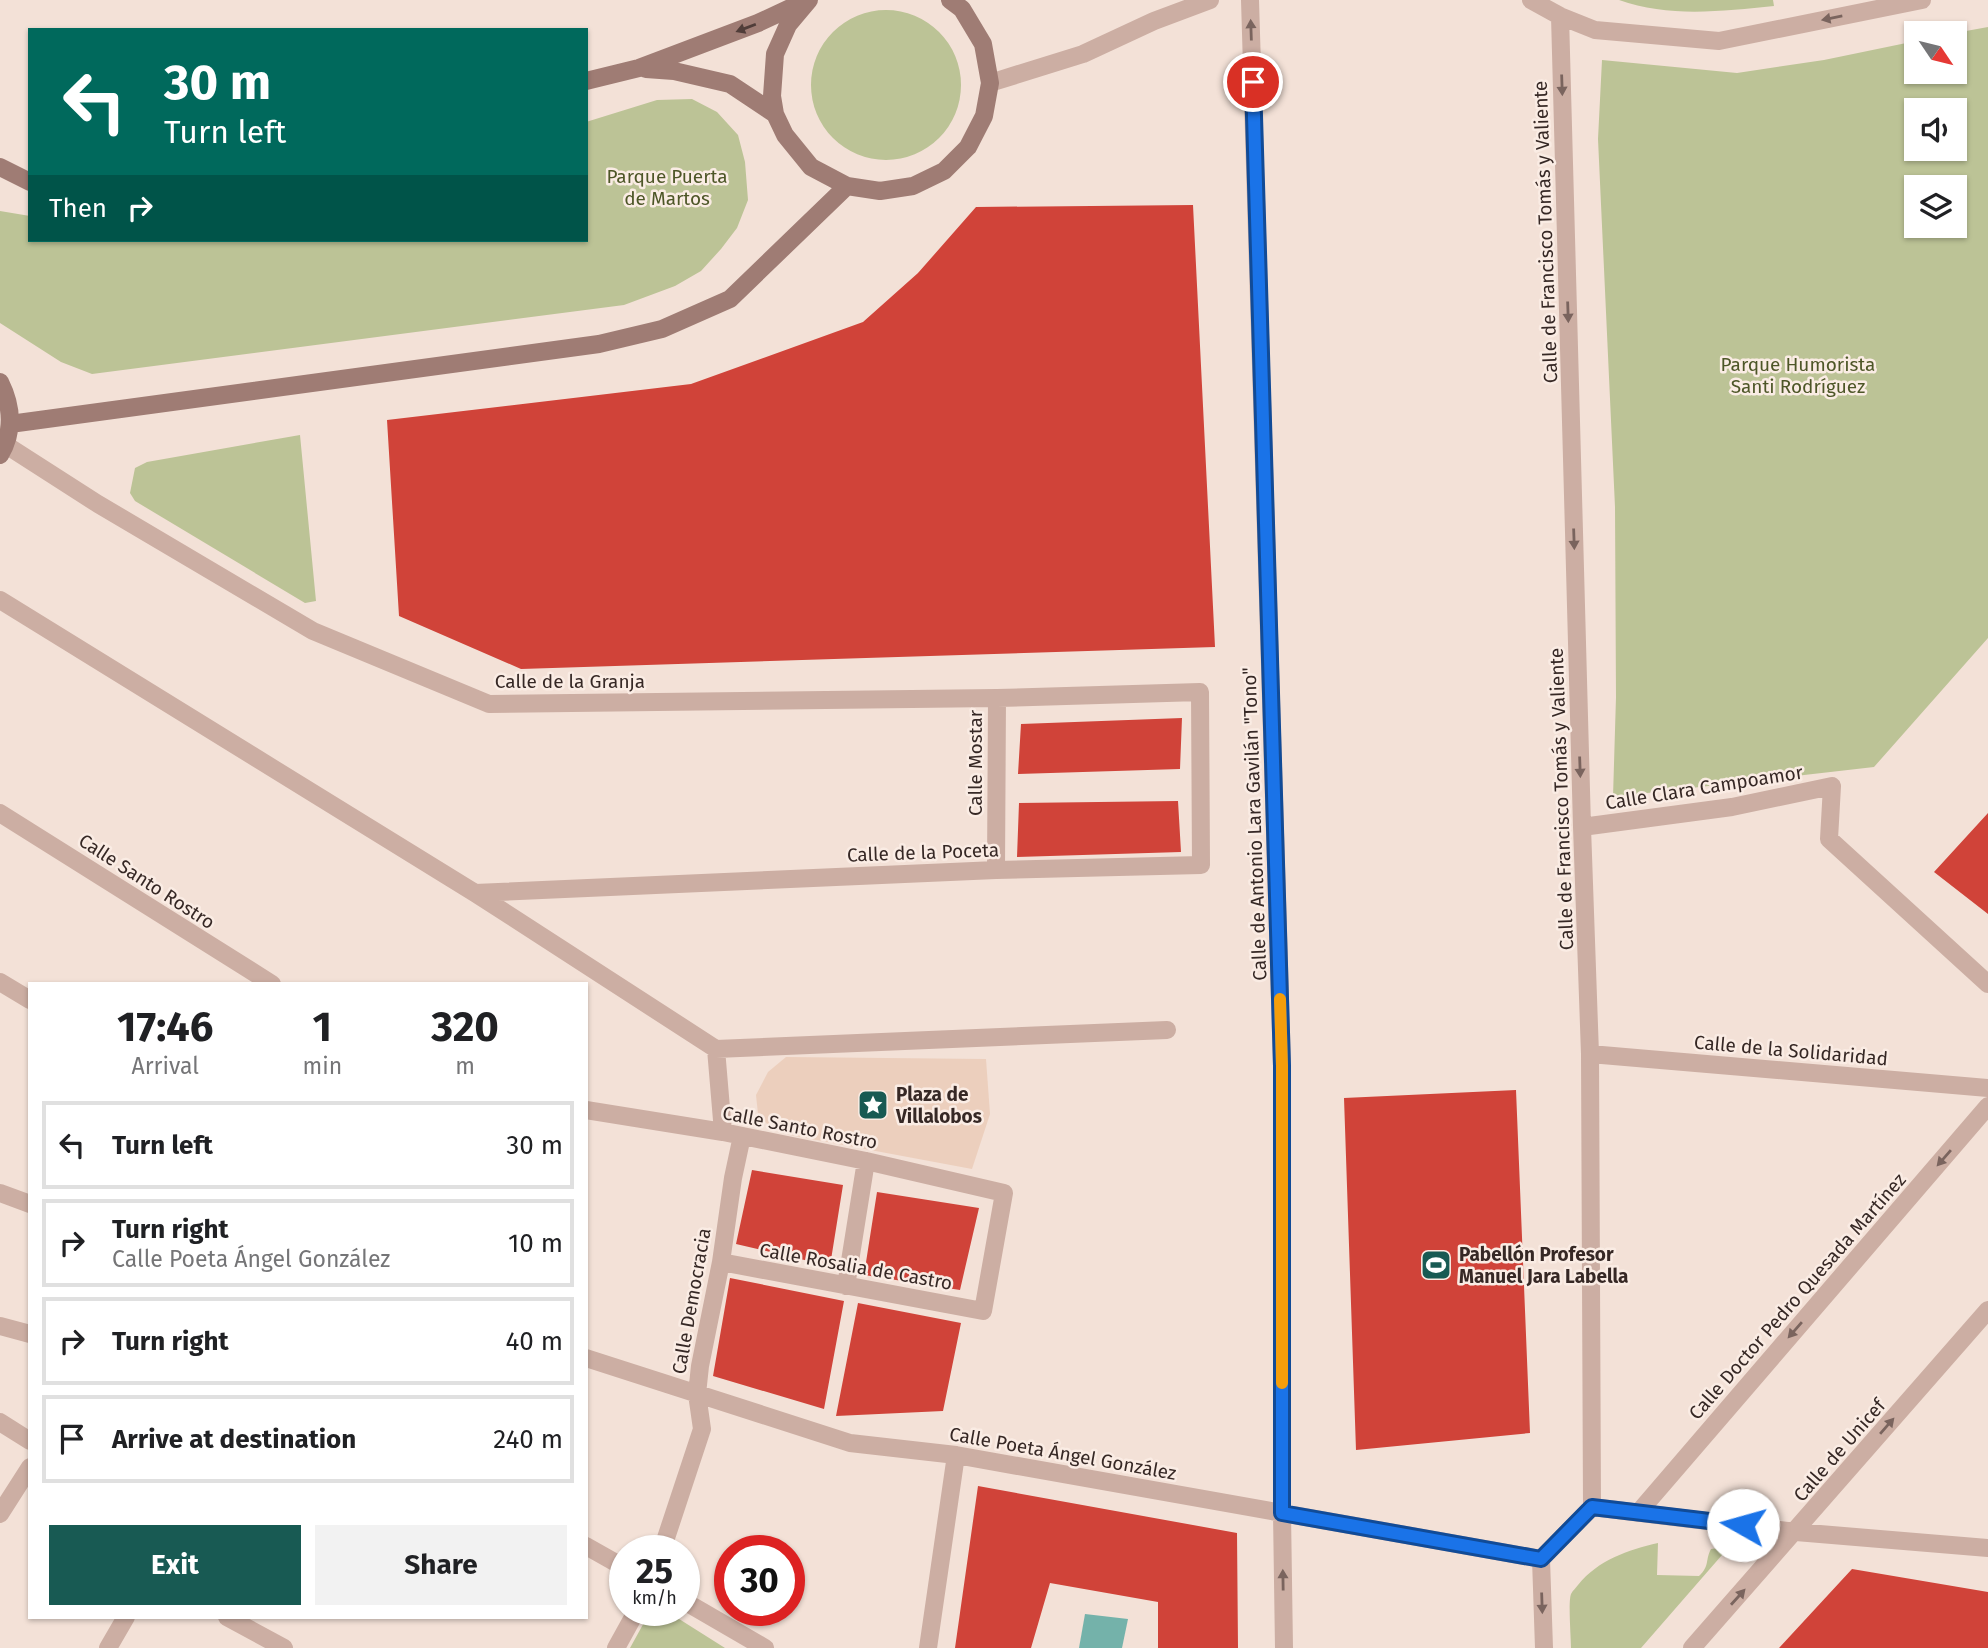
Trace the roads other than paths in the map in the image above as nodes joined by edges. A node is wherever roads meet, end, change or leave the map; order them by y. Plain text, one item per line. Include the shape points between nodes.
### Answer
1 (808, 0) edge
2 (950, 0) edge
3 (1210, 0) edge
4 (1251, 0) edge
5 (1531, 0) edge
6 (1922, 0) edge
7 (1560, 16) junction
8 (639, 68) junction
9 (588, 81) edge
10 (990, 83) junction
11 (775, 114) junction
12 (0, 167) edge
13 (28, 181) edge
14 (847, 186) junction
15 (0, 382) edge
16 (10, 424) junction
17 (3, 450) edge
18 (0, 600) edge
19 (1200, 692) joint
20 (997, 698) junction
21 (0, 813) edge
22 (1582, 827) junction
23 (996, 870) junction
24 (475, 893) junction
25 (269, 982) edge
26 (1988, 984) edge
27 (1, 985) edge
28 (28, 999) edge
29 (1167, 1030) dead end
30 (716, 1049) junction
31 (1590, 1054) junction
32 (1988, 1088) edge
33 (1988, 1105) edge
34 (588, 1110) edge
35 (723, 1132) junction
36 (741, 1136) junction
37 (866, 1161) junction
38 (0, 1194) edge
39 (28, 1203) edge
40 (721, 1262) junction
41 (846, 1286) junction
42 (1988, 1310) edge
43 (983, 1311) joint
44 (0, 1326) edge
45 (28, 1333) edge
46 (588, 1359) edge
47 (697, 1394) junction
48 (0, 1422) edge
49 (28, 1440) edge
50 (956, 1455) junction
51 (28, 1470) edge
52 (1592, 1507) junction
53 (1282, 1513) junction
54 (1638, 1513) junction
55 (0, 1514) edge
56 (1796, 1532) junction
57 (667, 1535) edge
58 (588, 1547) edge
59 (1988, 1548) edge
60 (609, 1559) edge
61 (1541, 1559) junction
62 (700, 1610) edge
63 (125, 1619) edge
64 (231, 1619) edge
65 (628, 1626) edge
66 (108, 1648) edge
67 (284, 1648) edge
68 (615, 1648) edge
69 (765, 1648) edge
70 (928, 1648) edge
71 (1284, 1648) edge
72 (1544, 1648) edge
73 (1692, 1648) edge

1 -> 8 main road
1 - 11 main road via 788,25 775,54
2 - 10 main road via 962,9 983,44
3 - 10 street via 1083,54
53 -> 4 street, Calle de Antonio Lara Gavilán "Tono" via 1282,1066
5 - 7 street
6 -> 7 street via 1719,41 1595,30
7 -> 22 street, Calle de Francisco Tomás y Valiente
8 - 9 main road
8 - 11 main road via 730,84
10 - 14 main road via 984,116 968,147 944,171 902,188 880,191
11 - 14 main road via 785,135 811,167
12 - 13 main road
14 - 16 main road via 730,299 662,329 599,344
15 - 16 main road via 8,398
16 - 17 main road
17 - 20 street, Calle de la Granja via 313,631 489,704
18 - 24 street
19 - 20 street, Calle de la Granja
19 - 23 street, Calle de la Poceta via 1201,864
20 - 23 street, Calle Mostar
21 - 25 street, Calle Santo Rostro
22 - 26 street, Calle Clara Campoamor via 1732,807 1832,786 1829,839
22 - 31 street, Calle de Francisco Tomás y Valiente
23 - 24 street, Calle de la Poceta
24 - 30 street
27 - 28 street
29 - 30 street
30 - 35 street
31 - 32 street, Calle de la Solidaridad
31 - 52 street, Calle de Francisco Tomás y Valiente
33 -> 54 street, Calle Doctor Pedro Quesada Martínez
34 - 35 street, Calle Santo Rostro
35 - 36 street, Calle Santo Rostro
36 - 37 street, Calle Santo Rostro
36 - 40 street, Calle Democracia
37 - 41 street
37 - 43 street, Calle Santo Rostro via 1004,1193
38 - 39 street
40 - 41 street, Calle Rosalia de Castro
40 - 47 street, Calle Democracia
41 - 43 street, Calle Rosalia de Castro
56 -> 42 street, Calle de Unicef
44 - 45 street
46 - 47 street, Calle Poeta Ángel González
47 - 50 street, Calle Poeta Ángel González via 850,1443
47 - 57 street, Calle Democracia via 702,1429
48 - 49 street
50 - 53 street, Calle Poeta Ángel González
50 - 70 street
51 - 55 street
52 - 54 street
52 - 61 street
53 - 61 street, Calle Poeta Ángel González
71 -> 53 street, Calle de Antonio Lara Gavilán "Tono"
54 - 56 street
56 - 59 street
73 -> 56 street, Calle de Unicef
58 - 60 street
61 -> 72 street
62 - 69 street
63 - 66 street
64 - 67 street
65 - 68 street

